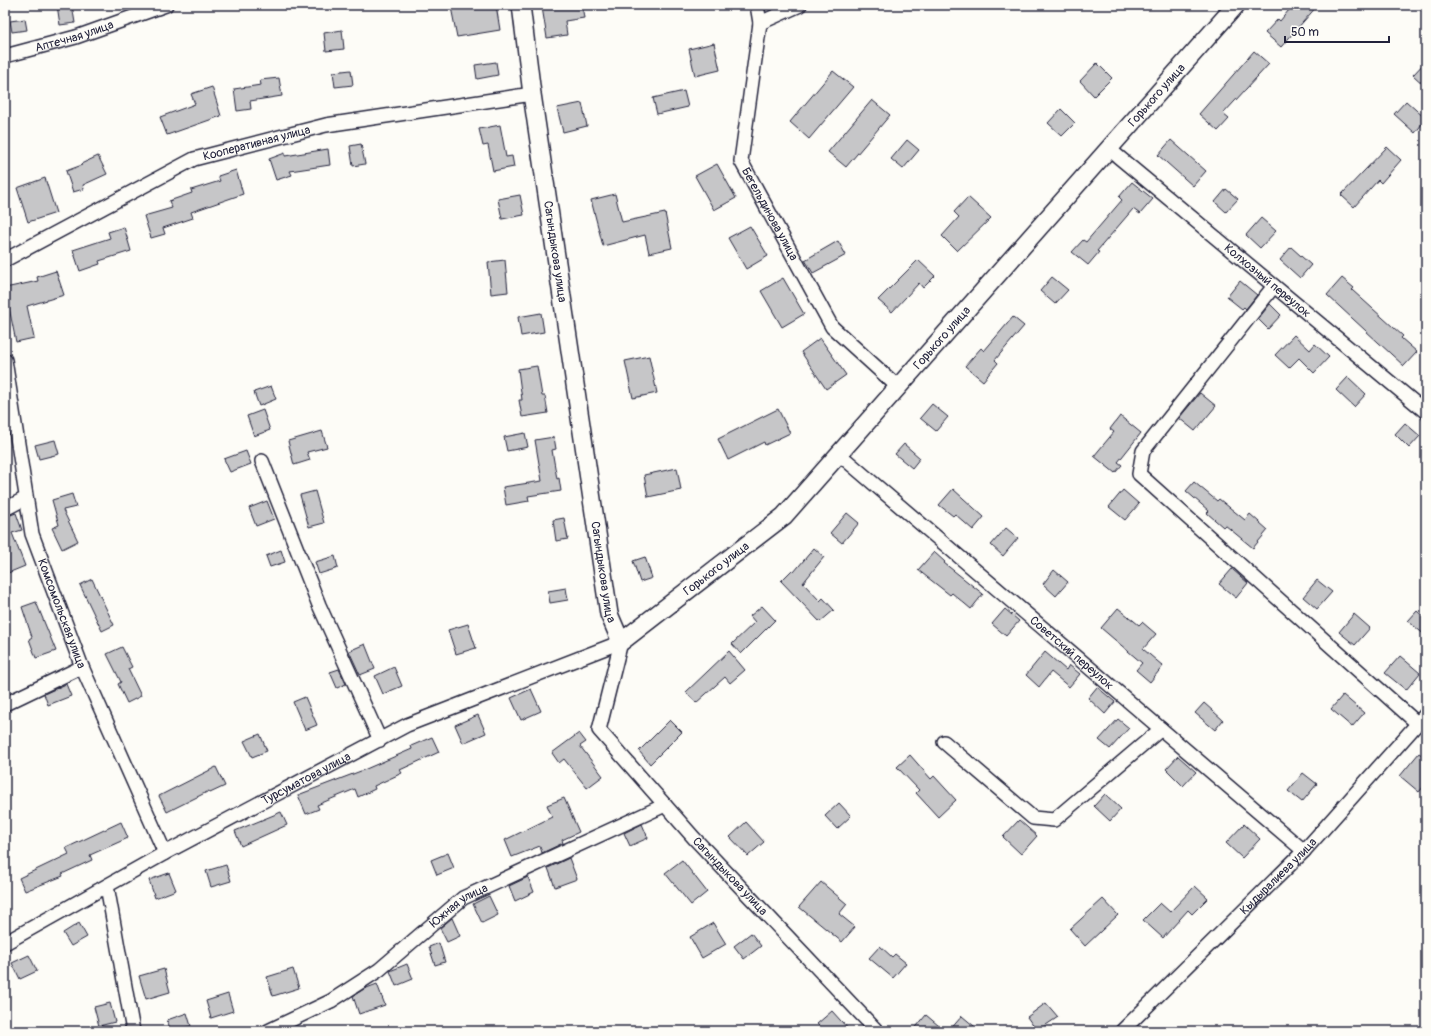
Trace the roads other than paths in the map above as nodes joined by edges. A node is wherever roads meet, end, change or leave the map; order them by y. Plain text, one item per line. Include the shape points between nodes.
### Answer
1 (166, 5) edge
2 (520, 5) edge
3 (757, 5) edge
4 (800, 5) edge
5 (1236, 5) edge
6 (760, 23) junction
7 (5, 56) edge
8 (532, 94) junction
9 (1109, 149) junction
10 (5, 260) edge
11 (1274, 286) junction
12 (5, 360) edge
13 (898, 387) junction
14 (1426, 412) edge
15 (839, 454) junction
16 (262, 461) dead end
17 (26, 498) junction
18 (5, 509) edge
19 (621, 642) junction
20 (82, 667) junction
21 (5, 704) edge
22 (1422, 719) edge
23 (1161, 729) junction
24 (380, 740) junction
25 (944, 742) dead end
26 (665, 805) junction
27 (1304, 851) junction
28 (165, 853) junction
29 (107, 886) junction
30 (5, 943) edge
31 (133, 1031) edge
32 (268, 1031) edge
33 (877, 1031) edge
34 (1122, 1031) edge

1 - 7 street, Аптечная улица via 76,37
2 - 8 street, Сагындыкова улица
3 - 6 street, Бегельдинова улица
4 - 6 street
5 - 9 street, Горького улица
6 - 13 street, Бегельдинова улица via 741,161 832,327
8 - 10 street, Кооперативная улица via 326,125 194,159
8 - 19 street, Сагындыкова улица via 609,614
9 - 11 street, Колхозный переулок
9 - 13 street, Горького улица
11 - 14 street, Колхозный переулок
11 - 22 street via 1143,450 1139,474
12 - 17 street, Комсомольская улица
13 - 15 street, Горького улица
15 - 19 street, Горького улица via 784,516
15 - 23 street, Советский переулок
16 - 24 street via 319,605
17 - 18 street
17 - 20 street, Комсомольская улица via 32,534
19 - 24 street, Турсуматова улица via 407,726
19 - 26 street, Сагындыкова улица via 599,730
20 - 21 street
20 - 28 street, Комсомольская улица
22 - 27 street, Кыдыралиева улица
23 - 25 street via 1054,820 1033,818
23 - 27 street, Советский переулок
24 - 28 street, Турсуматова улица
26 - 32 street, Южная улица via 463,898 379,970 331,1001
26 - 33 street, Сагындыкова улица
27 - 34 street, Кыдыралиева улица
28 - 29 street, Турсуматова улица
29 - 30 street, Турсуматова улица
29 - 31 street

